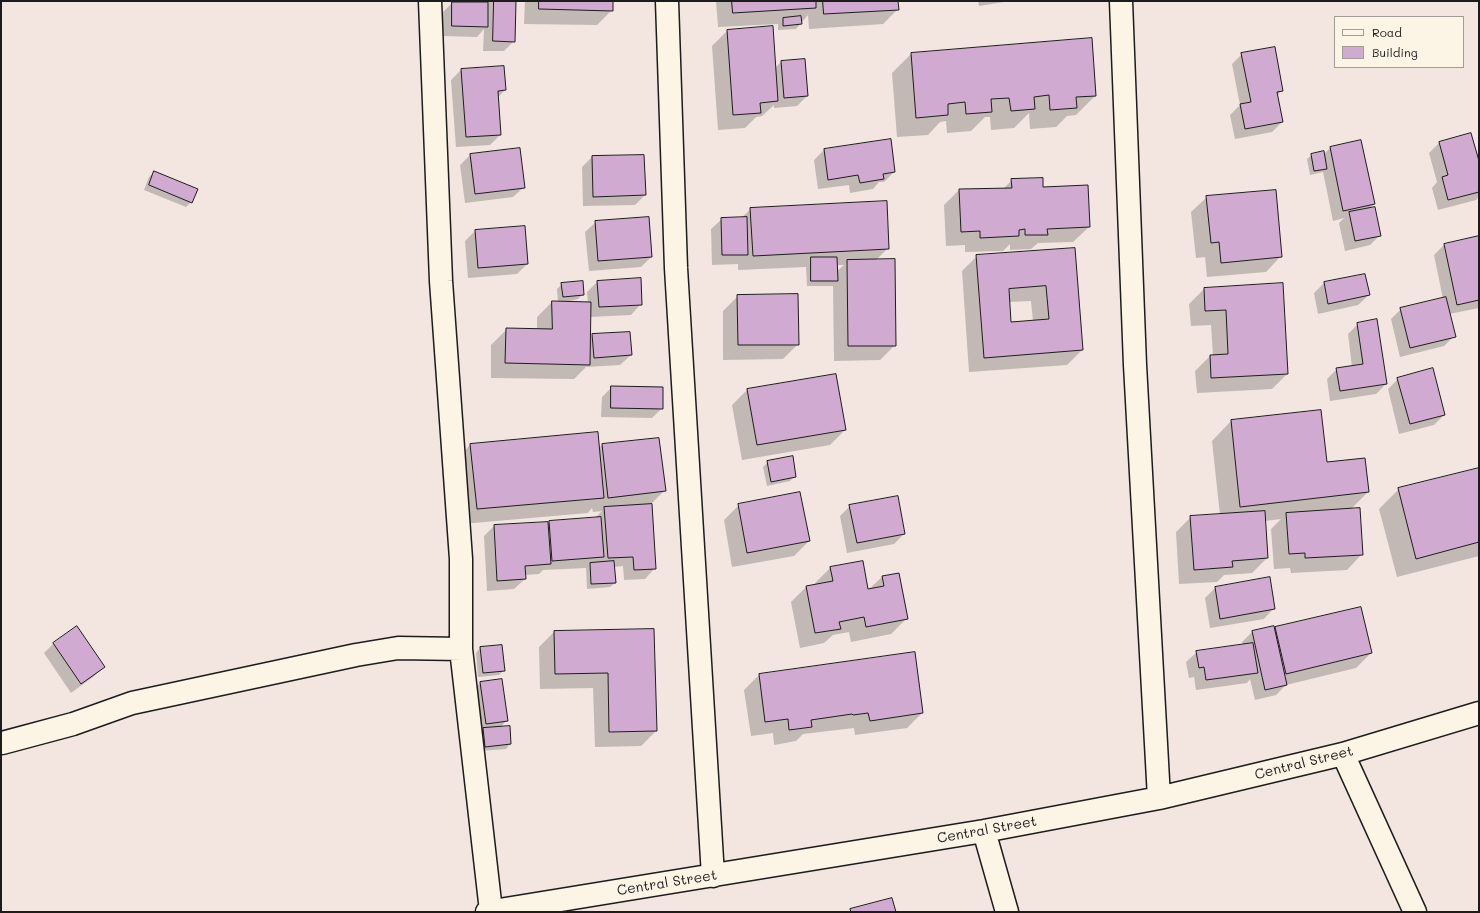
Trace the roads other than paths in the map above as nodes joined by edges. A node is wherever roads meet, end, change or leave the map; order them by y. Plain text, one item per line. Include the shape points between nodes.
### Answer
1 (430, 1) edge
2 (667, 1) edge
3 (1121, 1) edge
4 (461, 649) junction
5 (1479, 713) edge
6 (2, 743) edge
7 (1343, 754) junction
8 (1160, 798) junction
9 (984, 831) junction
10 (713, 876) junction
11 (490, 912) edge
12 (1007, 912) edge
13 (1415, 912) edge

1 - 4 street via 442,281 461,559
2 - 10 street via 676,268
3 - 8 street via 1135,365
4 - 6 street via 398,648 356,654 132,703 73,724
4 - 11 street
5 - 7 street, Central Street
7 - 8 street, Central Street
7 - 13 street
8 - 9 street, Central Street
9 - 10 street, Central Street
9 - 12 street
10 - 11 street, Central Street

